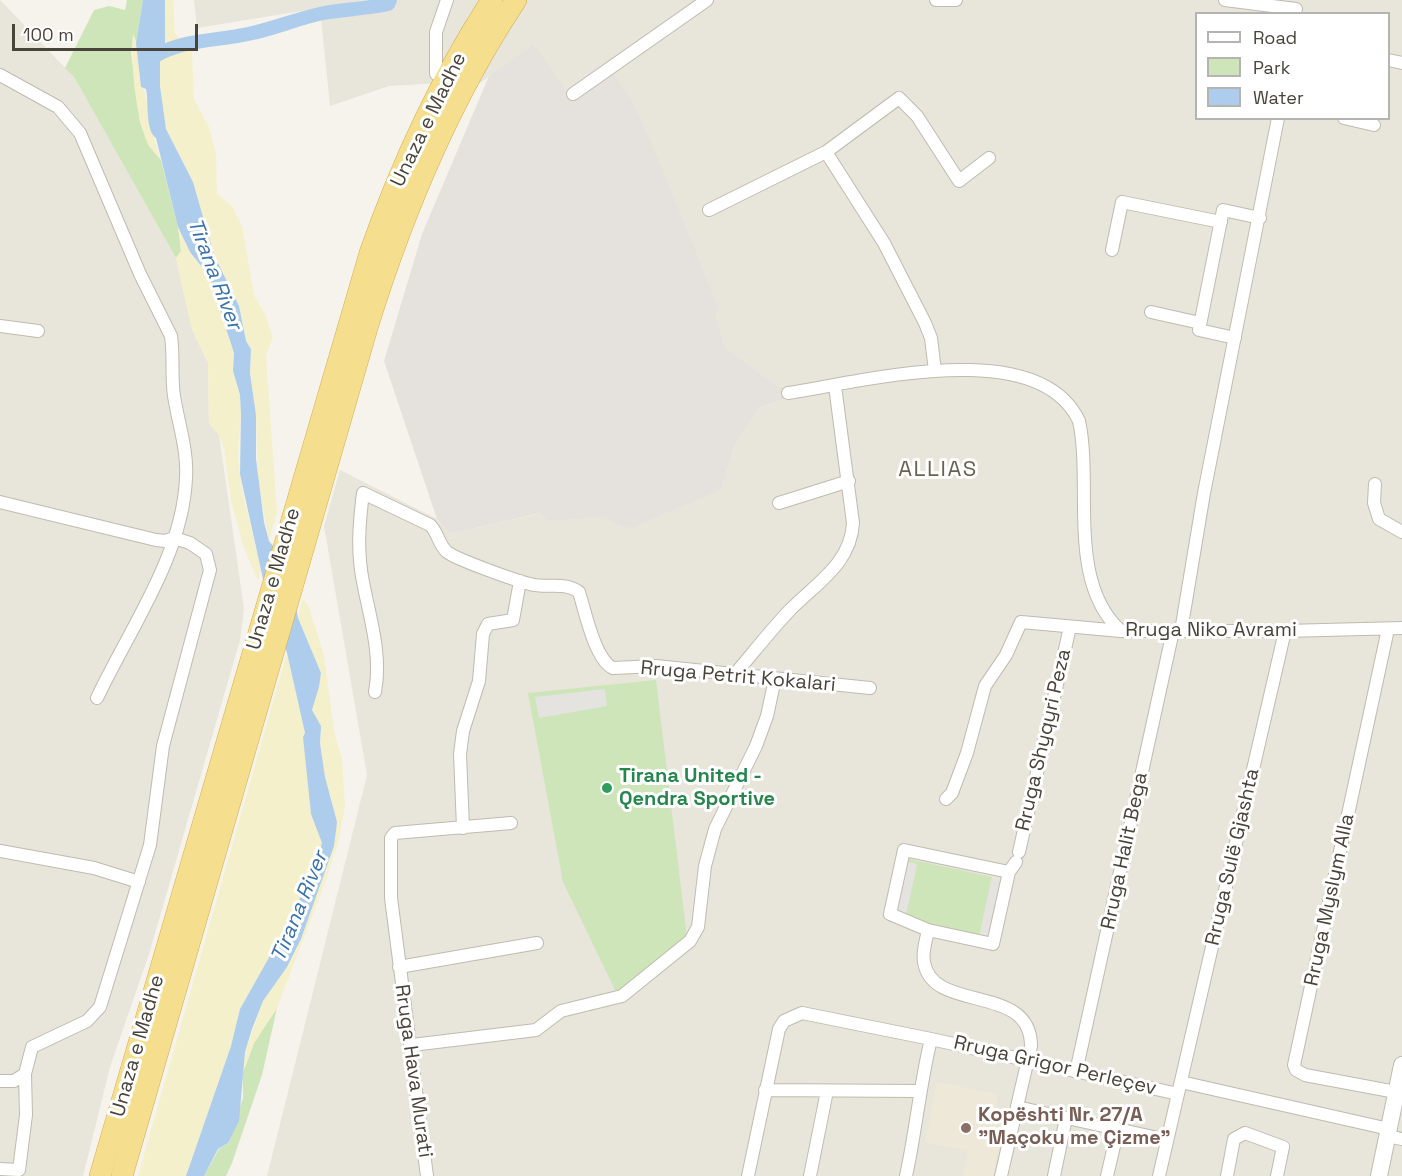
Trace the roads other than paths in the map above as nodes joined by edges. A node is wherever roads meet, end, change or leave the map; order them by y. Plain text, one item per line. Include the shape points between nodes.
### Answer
1 (447, 0) edge
2 (481, 0) edge
3 (492, 0) edge
4 (516, 0) edge
5 (528, 0) edge
6 (707, 0) edge
7 (936, 0) edge
8 (956, 0) edge
9 (1225, 0) edge
10 (1296, 8) edge
11 (435, 74) dead end
12 (0, 75) edge
13 (573, 94) dead end
14 (1278, 120) edge
15 (1353, 120) edge
16 (1374, 125) dead end
17 (826, 152) junction
18 (989, 158) dead end
19 (405, 188) junction
20 (709, 210) dead end
21 (1260, 218) junction
22 (1221, 222) junction
23 (1112, 250) dead end
24 (1151, 312) dead end
25 (1200, 323) junction
26 (0, 326) edge
27 (38, 331) dead end
28 (1235, 338) junction
29 (935, 371) junction
30 (836, 386) junction
31 (788, 393) dead end
32 (849, 481) junction
33 (1375, 484) dead end
34 (0, 502) edge
35 (779, 503) dead end
36 (1402, 532) edge
37 (174, 538) junction
38 (295, 542) junction
39 (520, 581) junction
40 (1070, 627) junction
41 (1402, 628) edge
42 (1388, 629) junction
43 (1121, 631) junction
44 (1177, 631) junction
45 (1285, 631) junction
46 (735, 674) junction
47 (775, 679) junction
48 (870, 688) dead end
49 (375, 693) dead end
50 (97, 698) dead end
51 (946, 799) dead end
52 (511, 823) dead end
53 (463, 828) junction
54 (0, 851) edge
55 (1015, 862) junction
56 (139, 882) junction
57 (928, 930) junction
58 (537, 943) dead end
59 (399, 967) junction
60 (931, 1038) junction
61 (412, 1045) junction
62 (1027, 1060) junction
63 (1402, 1065) edge
64 (1076, 1072) junction
65 (25, 1074) junction
66 (0, 1081) edge
67 (1180, 1088) junction
68 (765, 1090) junction
69 (827, 1091) junction
70 (918, 1091) junction
71 (1396, 1092) junction
72 (1017, 1107) junction
73 (1066, 1118) junction
74 (1118, 1130) junction
75 (1393, 1134) edge
76 (1167, 1140) junction
77 (0, 1169) edge
78 (100, 1176) edge
79 (122, 1176) edge
80 (427, 1176) edge
81 (748, 1176) edge
82 (810, 1176) edge
83 (906, 1176) edge
84 (1001, 1176) edge
85 (1054, 1176) edge
86 (1107, 1176) edge
87 (1158, 1176) edge
88 (1227, 1176) edge
89 (1277, 1176) edge
90 (1378, 1176) edge

1 - 11 street via 436,32
2 - 19 highway via 403,148
3 - 19 highway, Unaza e Madhe via 444,81
4 - 19 highway, Unaza e Madhe
5 - 19 highway via 460,113 432,171
6 - 13 street
7 - 8 street
9 - 10 street
12 - 37 street via 58,106 80,133 171,336 174,394 187,477
14 - 21 street, Rruga Halit Bega
15 - 16 street
17 - 18 street via 899,98 917,116 959,181
17 - 20 street
17 - 29 street via 884,243 925,322
19 - 38 highway, Unaza e Madhe via 347,327
21 - 22 street via 1223,210
21 - 28 street, Rruga Halit Bega
22 - 23 street via 1122,202
22 - 25 street
24 - 25 street
25 - 28 street via 1199,330
26 - 27 street
28 - 44 street, Rruga Halit Bega
29 - 30 street
29 - 43 street via 1031,378 1062,396 1074,410 1082,431 1086,548 1091,572 1102,608
30 - 31 street
30 - 32 street
32 - 35 street
32 - 46 street via 854,523 846,552
33 - 36 street via 1374,503 1380,519
34 - 37 street via 156,540
37 - 50 street via 139,619
37 - 56 street via 206,554 210,570 163,746 154,829
38 - 78 highway, Unaza e Madhe via 248,670
38 - 79 highway, Unaza e Madhe via 259,706
39 - 46 street, Rruga Petrit Kokalari via 539,587 572,587 579,592 597,648 608,666
39 - 49 street, Rruga Petrit Kokalari via 454,556 439,543 430,525 363,494 358,544 376,642
39 - 53 street via 513,620 488,624 483,634 479,681 460,754
40 - 43 street, Rruga Niko Avrami
40 - 51 street, Rruga Niko Avrami via 1021,622 1006,655 985,686 967,753
40 - 55 street, Rruga Shyqyri Peza
41 - 42 street, Rruga Niko Avrami
42 - 45 street, Rruga Niko Avrami
42 - 71 street, Rruga Myslym Alla via 1295,1058 1296,1070 1305,1075
43 - 44 street, Rruga Niko Avrami
44 - 45 street, Rruga Niko Avrami
44 - 64 street, Rruga Halit Bega
45 - 67 street, Rruga Sulë Gjashta
46 - 47 street, Rruga Petrit Kokalari
47 - 48 street, Rruga Petrit Kokalari
47 - 61 street via 756,746 715,829 705,866 698,927 690,941 622,996 567,1008 536,1030
52 - 53 street, Rruga Hava Murati
53 - 59 street, Rruga Hava Murati via 395,833 391,838 391,898
54 - 56 street via 94,868
55 - 57 street, Rruga Shyqyri Peza via 993,944
55 - 57 street, Rruga Shyqyri Peza via 904,850 890,914
56 - 65 street via 97,1013 32,1047
57 - 62 street via 923,953 930,975 948,990 999,1005 1021,1018 1030,1036
58 - 59 street, Rruga Hava Murati
59 - 61 street, Rruga Hava Murati
60 - 62 street, Rruga Grigor Perleçev
60 - 68 street, Rruga Grigor Perleçev via 812,1014 791,1016 784,1021 776,1039
60 - 70 street, Rruga Grigor Perleçev
61 - 80 street, Rruga Hava Murati
62 - 64 street, Rruga Grigor Perleçev
62 - 72 street
63 - 71 street
64 - 67 street, Rruga Grigor Perleçev
65 - 66 street
65 - 77 street via 26,1115 18,1170
67 - 75 street
67 - 76 street, Rruga Sulë Gjashta
68 - 69 street
68 - 81 street, Rruga Grigor Perleçev
69 - 70 street
69 - 82 street
70 - 83 street, Rruga Grigor Perleçev via 919,1112
71 - 75 street
72 - 73 street
72 - 84 street
73 - 74 street
73 - 85 street
74 - 76 street
74 - 86 street
75 - 90 street
76 - 87 street, Rruga Sulë Gjashta
88 - 89 street via 1234,1139 1245,1133 1283,1147

